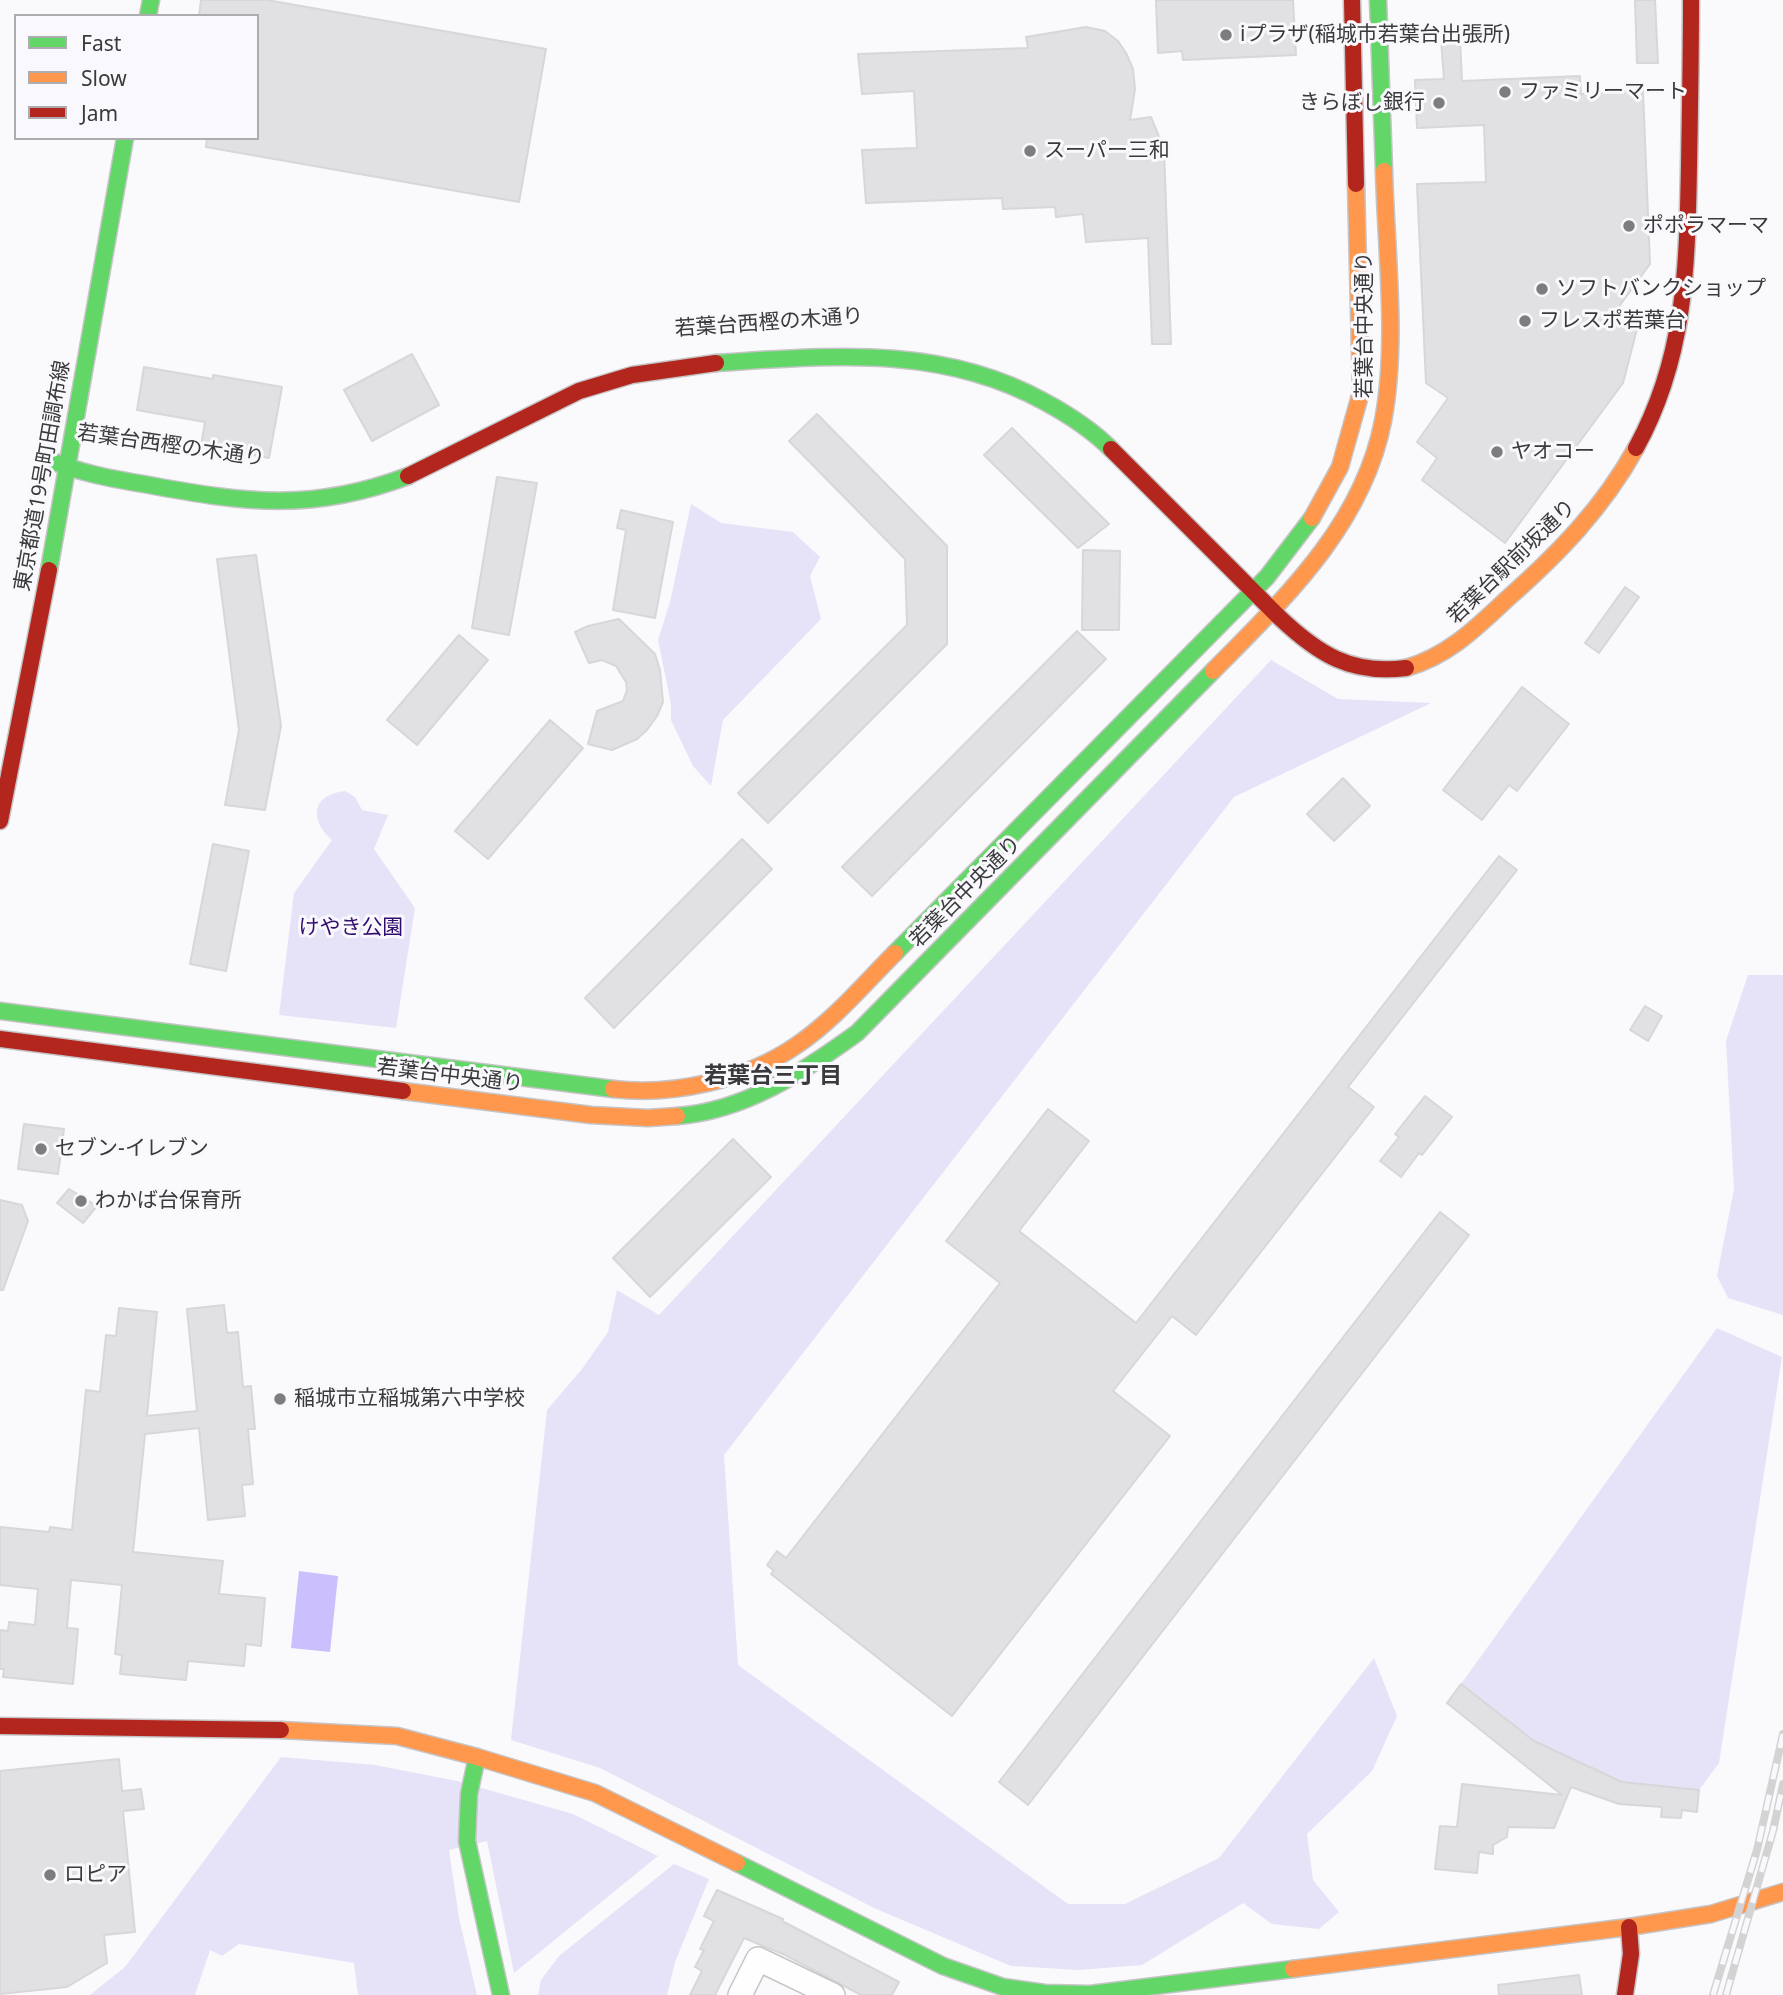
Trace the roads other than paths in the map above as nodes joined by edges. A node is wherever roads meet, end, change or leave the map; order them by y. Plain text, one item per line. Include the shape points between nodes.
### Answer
1 (1352, 0) edge
2 (1378, 0) edge
3 (1691, 0) edge
4 (125, 140) edge
5 (76, 451) junction
6 (68, 469) junction
7 (1262, 572) junction
8 (1254, 590) junction
9 (1291, 600) junction
10 (1273, 610) junction
11 (0, 821) edge
12 (0, 1011) edge
13 (0, 1039) edge
14 (0, 1726) edge
15 (477, 1757) junction
16 (1783, 1892) edge
17 (1629, 1927) junction
18 (500, 1995) edge
19 (740, 1995) edge
20 (833, 1995) edge
21 (1625, 1995) edge

1 - 7 street, 若葉台中央通り via 1361,393 1349,441 1319,509 1293,547
2 - 9 street, 若葉台中央通り via 1388,395 1377,447 1361,489
3 - 10 street, 若葉台駅前坂通り via 1684,307 1671,366 1653,415 1601,502 1570,540 1471,635 1438,658 1413,667 1362,668 1335,660
4 - 5 street, 東京都道19号町田調布線 via 73,424
5 - 6 street, 東京都道19号町田調布線
5 - 6 street, 若葉台西樫の木通り via 45,459
6 - 8 street, 若葉台西樫の木通り via 225,498 306,501 383,485 608,382 735,361 913,359 996,378 1077,421 1101,439
6 - 11 street, 東京都道19号町田調布線
7 - 8 street, 若葉台中央通り
7 - 9 street
8 - 10 street, 若葉台駅前坂通り
8 - 12 street, 若葉台中央通り via 837,1011 795,1046 721,1080 631,1091
9 - 10 street, 若葉台中央通り
10 - 13 street, 若葉台中央通り via 857,1033 792,1079 748,1099 657,1118 591,1115
14 - 15 street via 315,1731 397,1737
15 - 17 street via 595,1793 943,1966 1003,1987 1090,1994
15 - 18 street via 469,1794 467,1841
16 - 17 street via 1711,1914
17 - 21 street via 1631,1954
19 - 20 street via 758,1959

